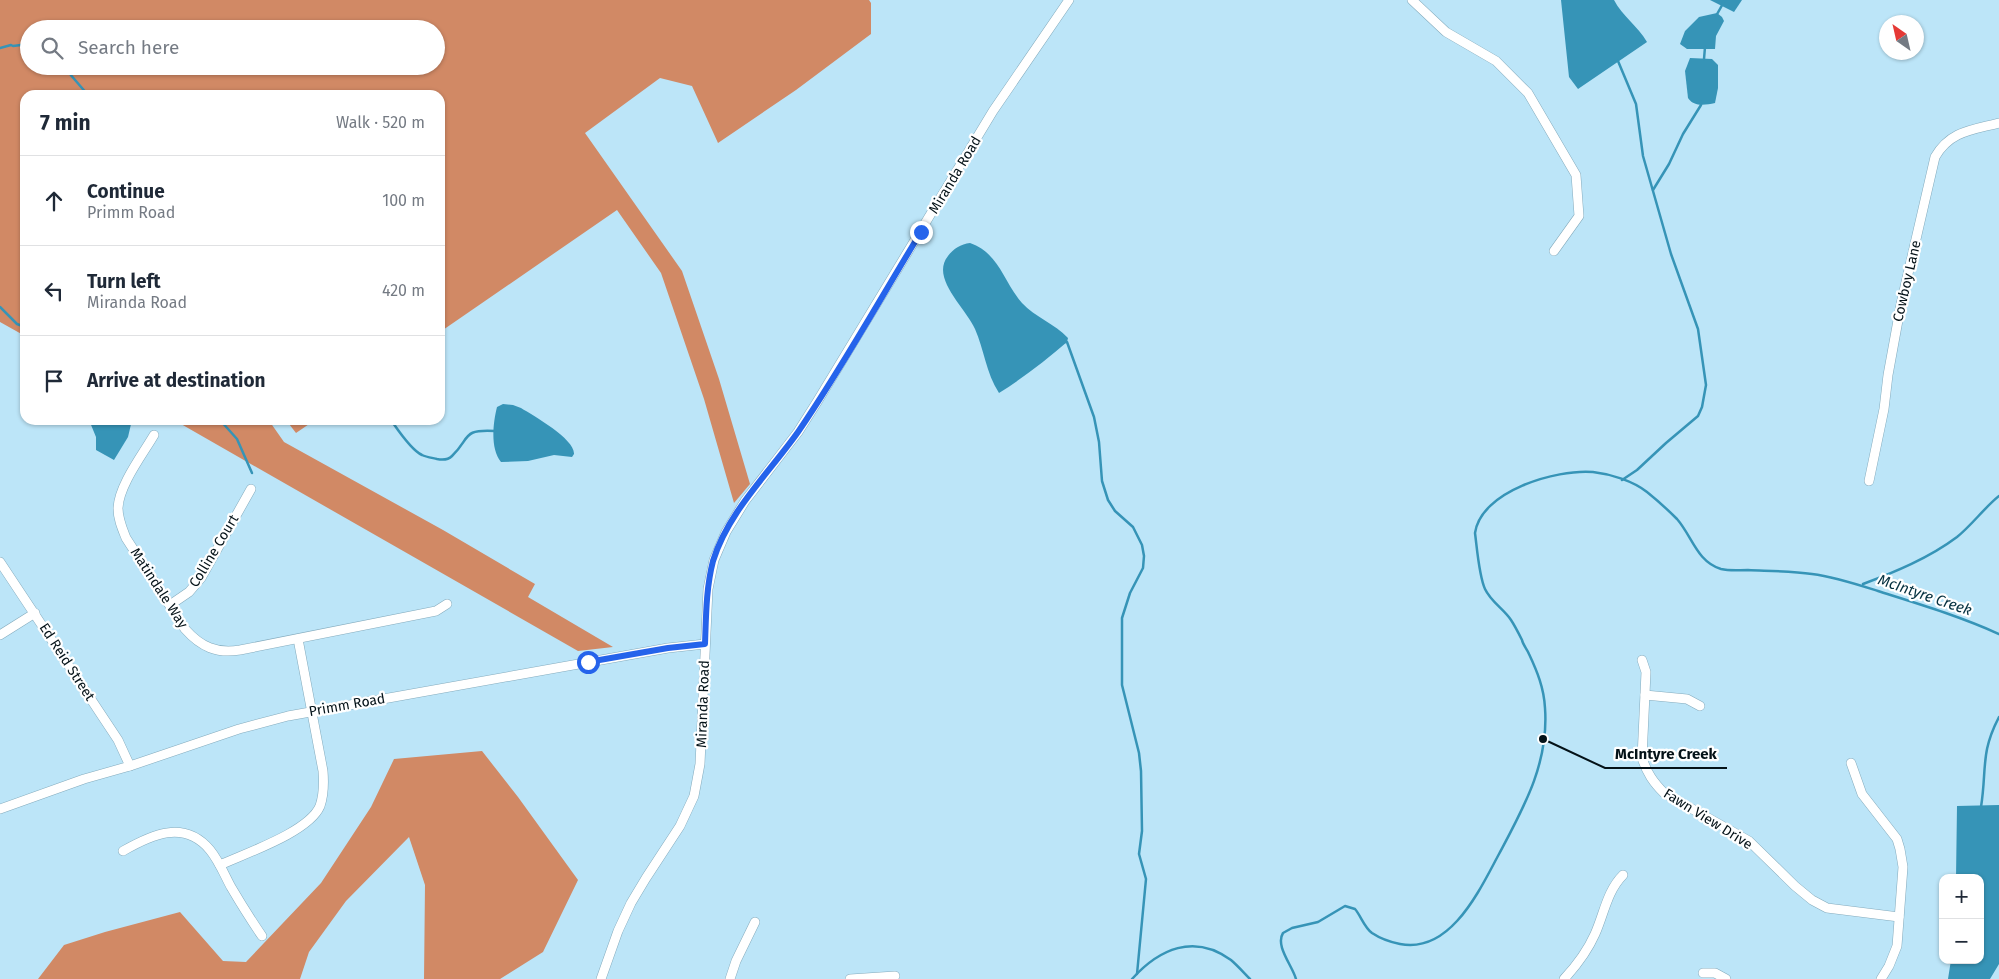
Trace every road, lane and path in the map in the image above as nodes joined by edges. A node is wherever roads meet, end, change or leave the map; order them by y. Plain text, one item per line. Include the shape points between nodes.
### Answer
1 (1069, 0) edge
2 (1412, 0) edge
3 (1999, 123) edge
4 (1554, 251) dead end
5 (154, 435) dead end
6 (1869, 481) dead end
7 (251, 489) dead end
8 (0, 562) edge
9 (447, 604) dead end
10 (170, 605) junction
11 (35, 613) junction
12 (0, 635) edge
13 (298, 639) junction
14 (705, 644) junction
15 (1642, 660) dead end
16 (1645, 695) junction
17 (1700, 706) dead end
18 (312, 711) junction
19 (1850, 763) dead end
20 (130, 766) junction
21 (0, 809) edge
22 (123, 851) dead end
23 (220, 864) junction
24 (1623, 875) dead end
25 (1899, 917) junction
26 (756, 922) dead end
27 (262, 936) dead end
28 (1702, 974) dead end
29 (895, 976) dead end
30 (874, 978) edge
31 (601, 979) edge
32 (730, 979) edge
33 (850, 979) edge
34 (1564, 979) edge
35 (1726, 979) edge
36 (1881, 979) edge

1 - 14 street, Miranda Road via 993,111 798,432 726,532 710,574
2 - 4 street via 1446,32 1496,61 1528,93 1576,175 1579,216
3 - 6 street, Cowboy Lane via 1957,134 1943,144 1934,157 1901,304
5 - 10 street, Matindale Way via 123,490 118,509 126,538
7 - 10 street, Colline Court via 201,578 189,592
8 - 11 street, Ed Reid Street
9 - 13 street, Matindale Way via 436,611
10 - 13 street, Matindale Way via 194,638 216,651 227,652
11 - 12 street
11 - 20 street, Ed Reid Street via 118,740
13 - 18 street
14 - 18 street, Primm Road
14 - 31 street, Miranda Road via 700,764 694,796 680,826 631,903
15 - 16 street, Fawn View Drive via 1646,672
16 - 17 street via 1687,699
16 - 25 street, Fawn View Drive via 1642,758 1654,783 1664,793 1749,841 1795,886 1827,908
18 - 20 street, Primm Road via 240,729
18 - 23 street via 323,771 324,789 319,807 296,831
19 - 25 street via 1862,794 1897,839 1903,867
20 - 21 street, Primm Road
22 - 23 street via 156,834 178,832 204,844
23 - 27 street
24 - 34 street via 1613,887 1582,959
25 - 36 street via 1897,946
26 - 32 street
28 - 35 street via 1714,973
29 - 30 street
30 - 33 street

